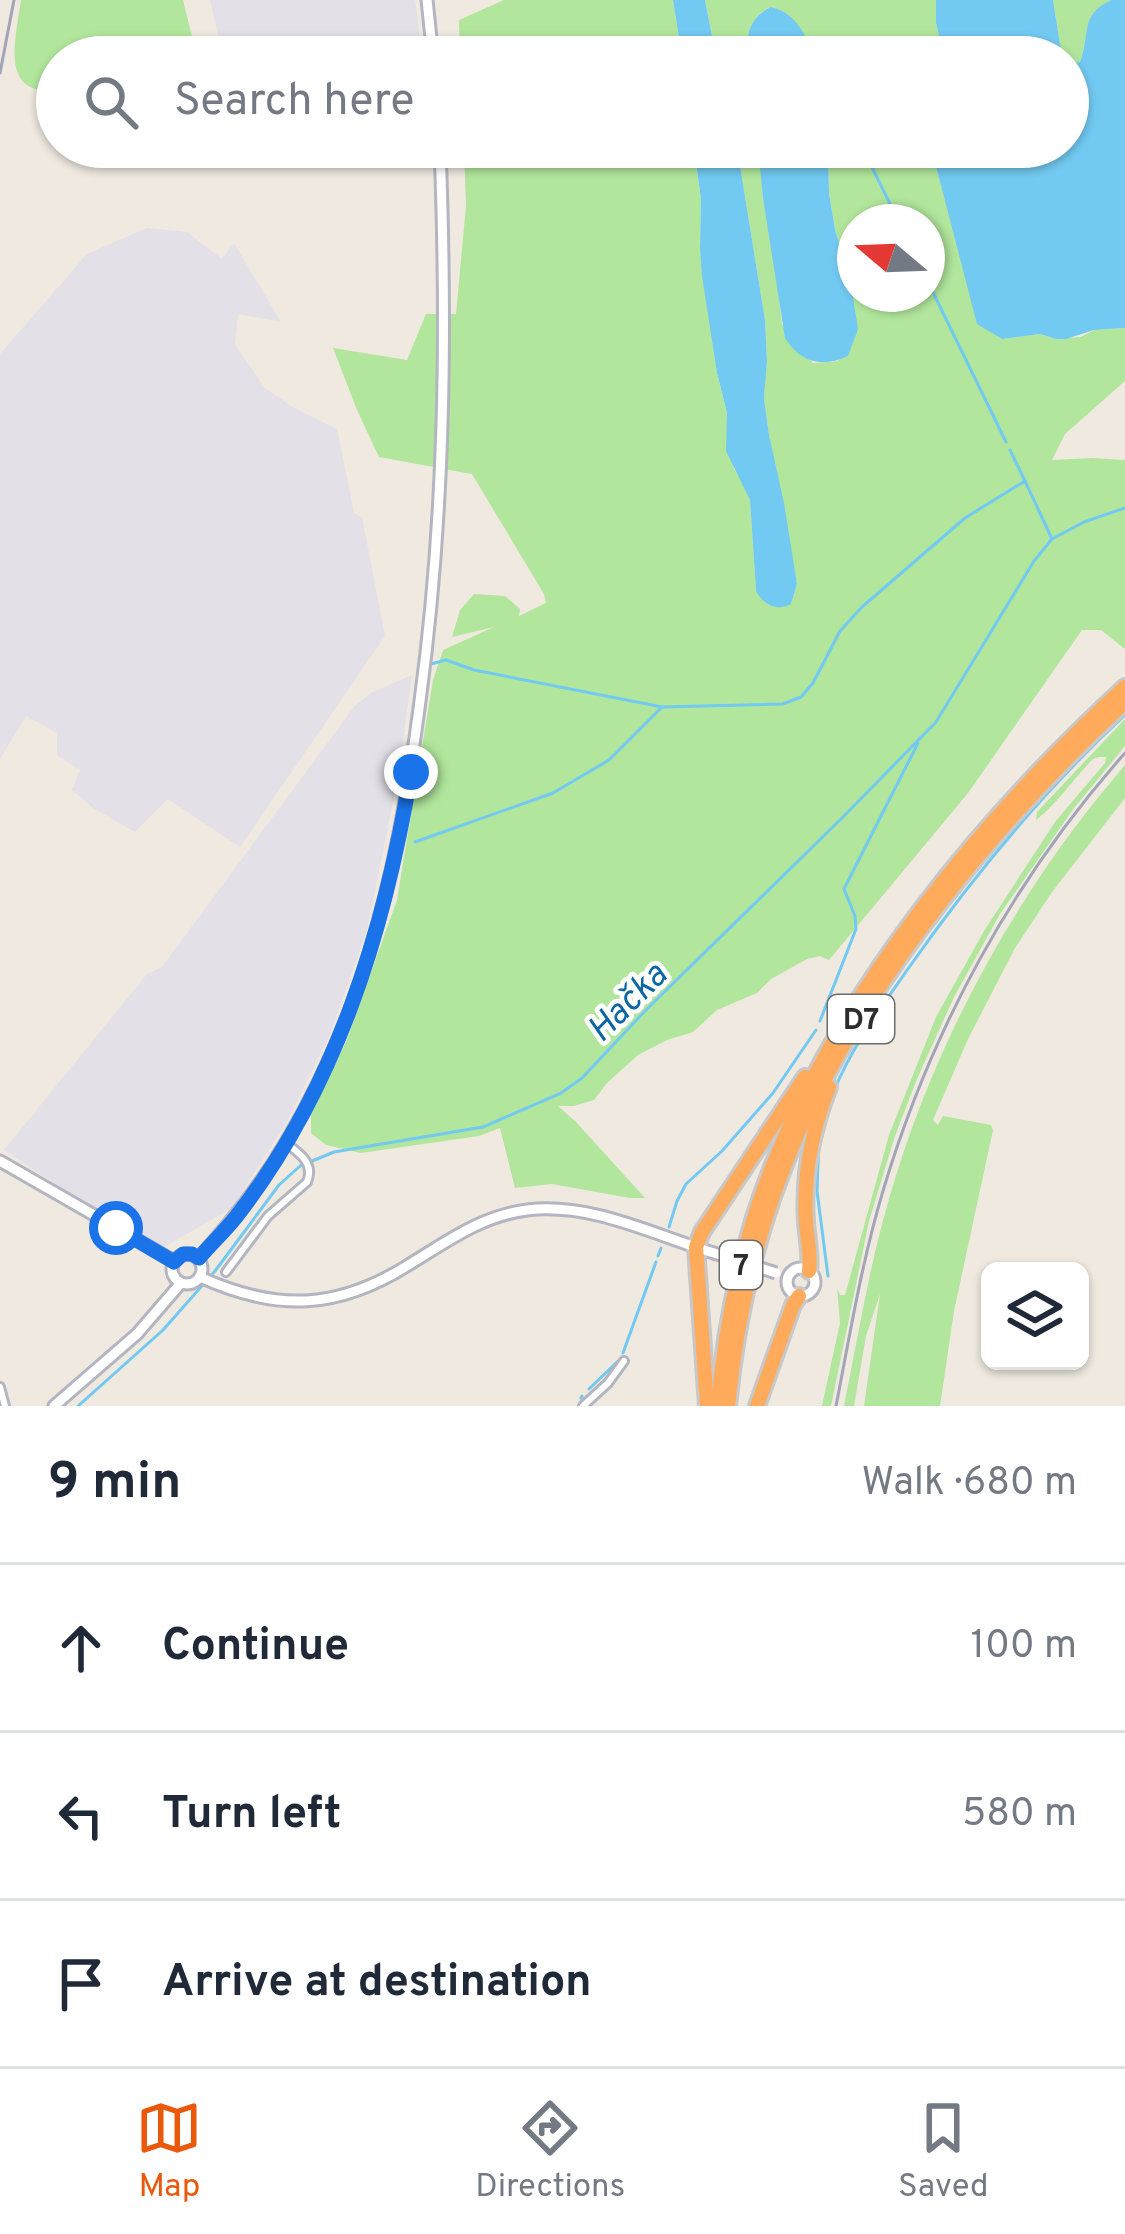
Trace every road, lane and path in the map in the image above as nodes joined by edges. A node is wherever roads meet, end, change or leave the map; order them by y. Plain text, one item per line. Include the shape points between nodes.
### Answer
1 (428, 0) edge
2 (431, 36) edge
3 (441, 168) edge
4 (1125, 687) edge
5 (1125, 702) edge
6 (858, 1013) junction
7 (788, 1130) joint
8 (286, 1143) junction
9 (0, 1161) edge
10 (696, 1247) junction
11 (199, 1258) junction
12 (174, 1262) junction
13 (809, 1271) junction
14 (226, 1272) dead end
15 (201, 1277) junction
16 (788, 1277) junction
17 (181, 1283) junction
18 (799, 1296) junction
19 (625, 1361) dead end
20 (0, 1387) edge
21 (4, 1406) edge
22 (54, 1406) edge
23 (583, 1406) edge
24 (707, 1406) edge
25 (718, 1406) edge
26 (728, 1406) edge
27 (757, 1406) edge

1 - 2 street
3 - 8 street via 443,448 411,772 369,958
4 - 6 highway, D7 via 988,829
5 - 6 highway, D7 via 997,835
6 - 7 highway, D7
6 - 10 highway via 841,1020
6 - 13 highway via 811,1144
6 - 26 highway, D7 via 766,1215
7 - 25 highway, 7 via 735,1288
8 - 11 street
8 - 14 street via 310,1168 307,1182 268,1216
9 - 12 street
10 - 15 street via 545,1209 481,1222 337,1298 275,1301
10 - 16 street, bridge
10 - 24 highway
11 - 12 street via 183,1254
11 - 15 street
12 - 17 street
13 - 16 street
13 - 18 street via 814,1288
15 - 17 street
16 - 18 street
17 - 22 street via 137,1334
18 - 27 highway
19 - 23 street
20 - 21 street

